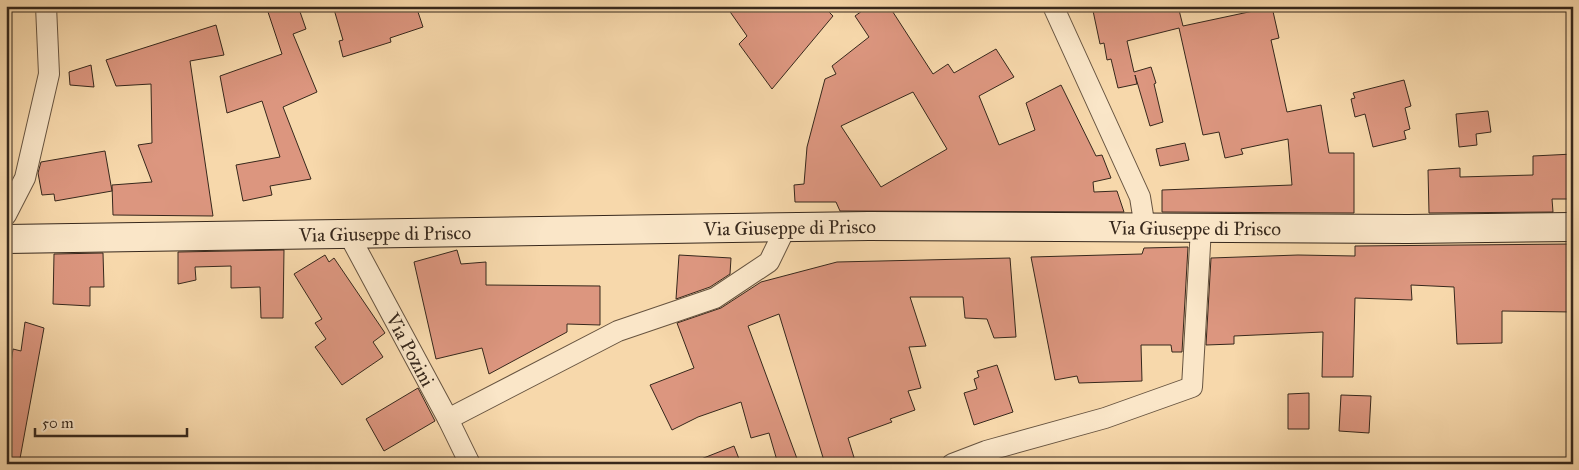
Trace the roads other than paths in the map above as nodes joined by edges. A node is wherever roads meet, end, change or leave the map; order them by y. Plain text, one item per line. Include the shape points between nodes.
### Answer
1 (46, 6) edge
2 (1053, 6) edge
3 (6, 215) edge
4 (786, 227) junction
5 (1573, 227) edge
6 (1145, 228) junction
7 (1201, 228) junction
8 (349, 235) junction
9 (6, 239) edge
10 (448, 419) junction
11 (470, 464) edge
12 (952, 464) edge

1 - 3 street via 49,74 25,178
2 - 6 street via 1140,197
4 - 6 main road, Via Giuseppe di Prisco
4 - 8 main road, Via Giuseppe di Prisco
4 - 10 street via 769,262 715,298 618,331
5 - 7 main road, Via Giuseppe di Prisco via 1408,230
6 - 7 main road, Via Giuseppe di Prisco
7 - 12 street via 1192,386 1105,418 986,451
8 - 9 main road, Via Giuseppe di Prisco
8 - 10 street, Via Pozini
10 - 11 street, Via Pozini

